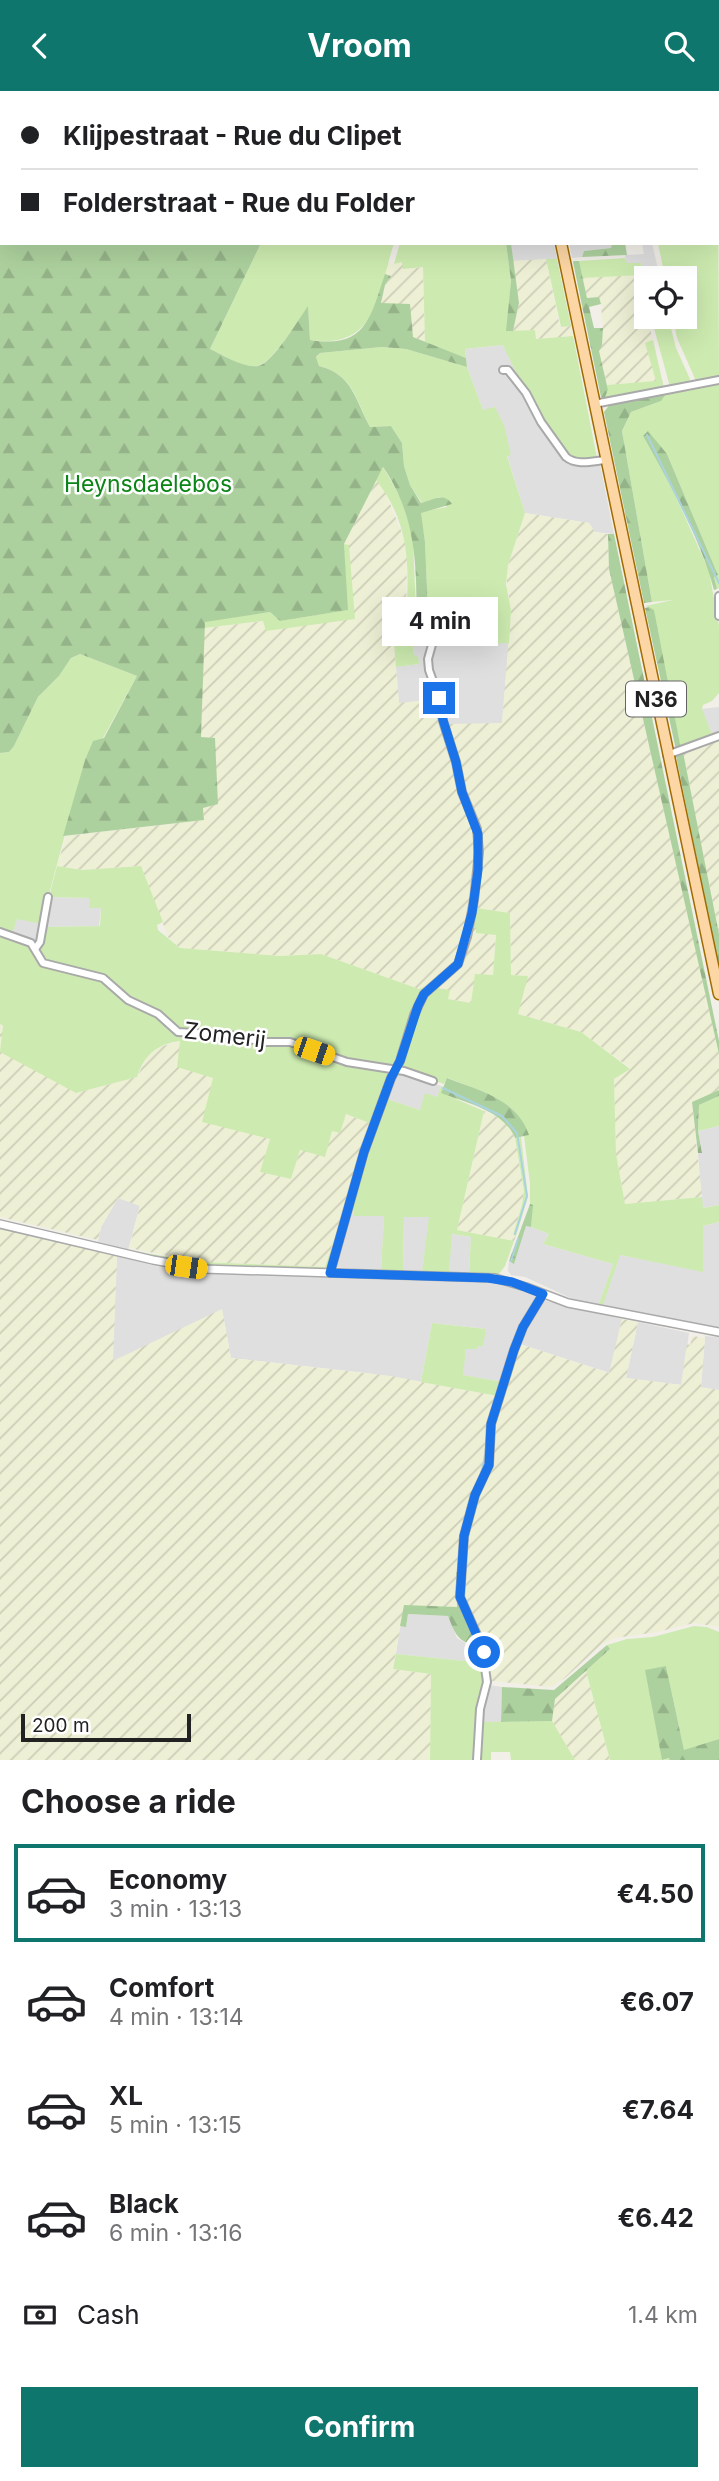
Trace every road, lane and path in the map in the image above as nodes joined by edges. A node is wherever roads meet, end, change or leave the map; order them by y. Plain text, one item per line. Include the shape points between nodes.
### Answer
1 (561, 245) edge
2 (503, 370) dead end
3 (719, 380) edge
4 (594, 404) junction
5 (606, 460) junction
6 (719, 596) edge
7 (719, 616) edge
8 (437, 627) dead end
9 (719, 736) edge
10 (667, 755) junction
11 (48, 897) dead end
12 (0, 932) edge
13 (35, 949) junction
14 (719, 995) edge
15 (395, 1069) junction
16 (433, 1081) dead end
17 (0, 1224) edge
18 (330, 1273) junction
19 (543, 1294) junction
20 (719, 1332) edge
21 (477, 1760) edge

1 - 4 main road, N36
2 - 5 street via 509,370 518,381 566,457 578,462
3 - 4 street
4 - 5 main road, N36
5 - 10 main road, N36
6 - 7 street
8 - 15 street via 429,670 462,792 477,829 478,879 460,961 421,998
9 - 10 street
10 - 14 main road, N36
11 - 13 street
12 - 13 street, Zomerij
13 - 15 street, Zomerij via 46,964 106,980 178,1032 290,1042 347,1062
15 - 16 street, Zomerij
15 - 18 street via 364,1152
17 - 18 street via 186,1267
18 - 19 street via 488,1278
19 - 20 street via 568,1303
19 - 21 street via 514,1350 491,1424 489,1465 464,1536 460,1597 482,1646 487,1682

